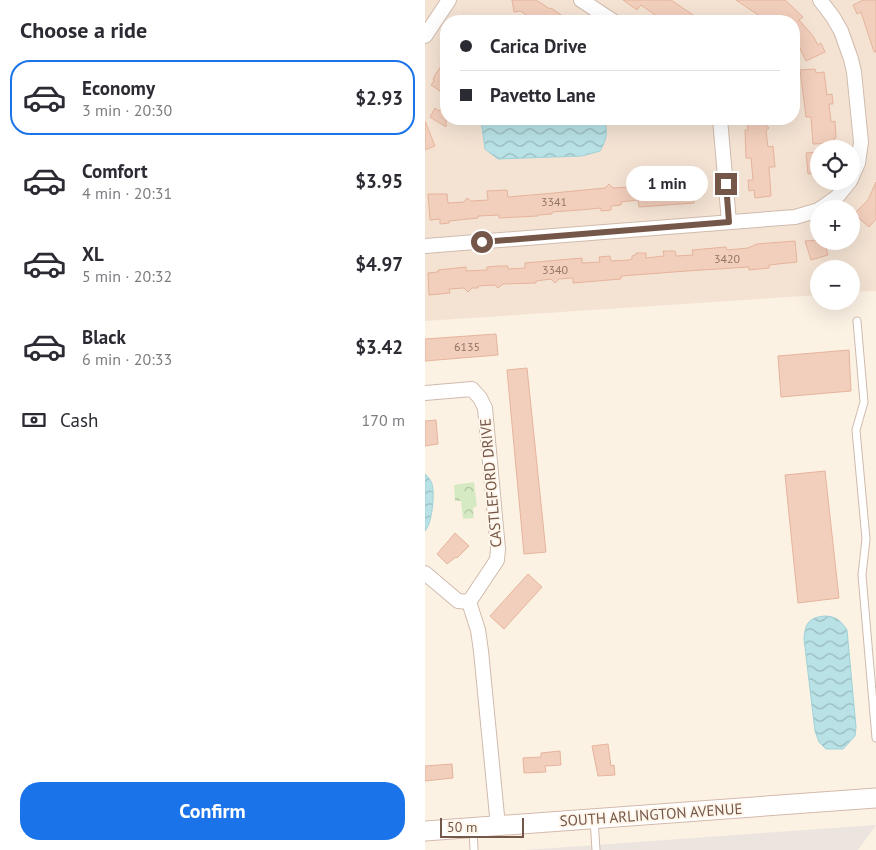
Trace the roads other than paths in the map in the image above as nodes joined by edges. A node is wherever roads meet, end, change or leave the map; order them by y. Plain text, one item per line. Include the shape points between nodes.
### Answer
1 (449, 0) edge
2 (581, 0) edge
3 (820, 0) edge
4 (604, 15) edge
5 (425, 36) edge
6 (721, 125) edge
7 (860, 149) edge
8 (842, 190) edge
9 (833, 200) edge
10 (810, 212) edge
11 (729, 222) junction
12 (425, 246) edge
13 (857, 321) dead end
14 (425, 393) edge
15 (425, 573) edge
16 (469, 602) junction
17 (876, 634) edge
18 (867, 635) junction
19 (876, 738) edge
20 (876, 798) edge
21 (593, 819) junction
22 (498, 826) junction
23 (473, 828) junction
24 (425, 831) edge
25 (474, 850) edge
26 (596, 850) edge

1 - 5 street
2 - 4 street
3 - 7 street via 841,32 851,59
6 - 11 street
8 - 9 street
10 - 11 street via 795,217
11 - 12 street
13 - 18 lane via 864,402 855,430 866,540 862,574
14 - 16 street, CASTLEFORD DRIVE via 472,389 485,408 498,554
15 - 16 street via 458,601
16 - 22 street via 481,651
17 - 18 lane
18 - 19 lane
20 - 21 main road, SOUTH ARLINGTON AVENUE
21 - 22 main road, SOUTH ARLINGTON AVENUE
21 - 26 lane
22 - 23 main road, SOUTH ARLINGTON AVENUE
23 - 24 main road, SOUTH ARLINGTON AVENUE
23 - 25 lane

